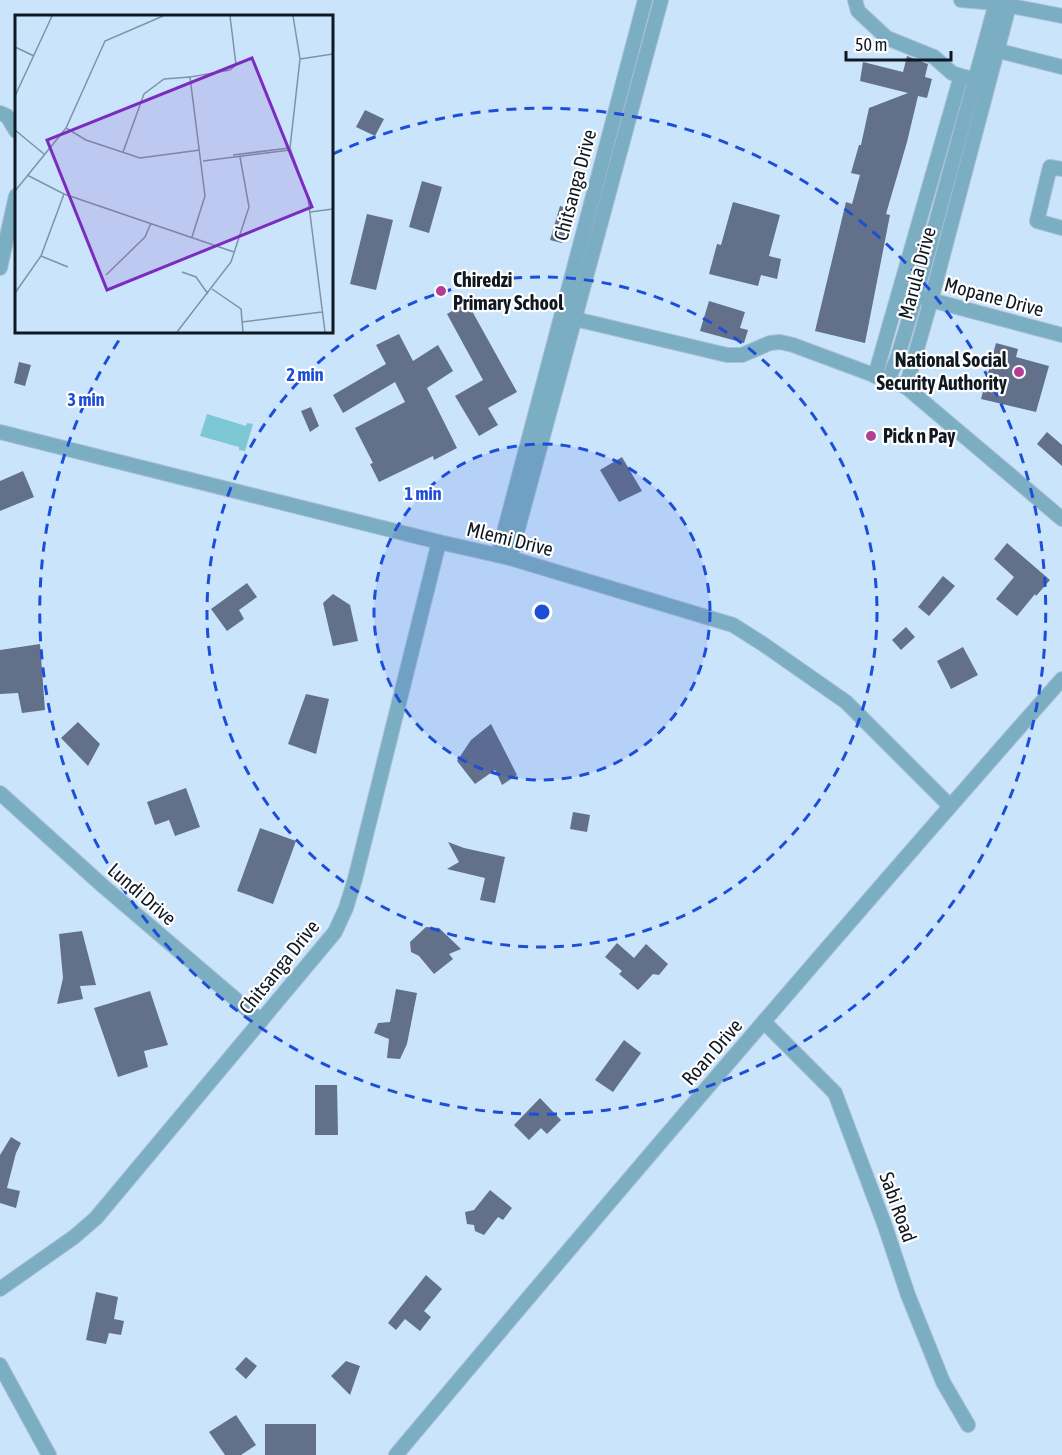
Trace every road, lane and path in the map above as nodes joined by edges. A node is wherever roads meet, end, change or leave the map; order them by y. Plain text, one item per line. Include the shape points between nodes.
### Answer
1 (645, 0) edge
2 (660, 0) edge
3 (855, 0) edge
4 (961, 0) edge
5 (1002, 4) junction
6 (1062, 16) edge
7 (984, 47) junction
8 (998, 51) junction
9 (1062, 66) edge
10 (968, 77) junction
11 (0, 113) edge
12 (15, 129) edge
13 (961, 132) junction
14 (1062, 169) edge
15 (15, 200) edge
16 (1062, 228) edge
17 (0, 268) edge
18 (916, 296) junction
19 (931, 300) junction
20 (575, 319) junction
21 (1062, 335) edge
22 (881, 378) junction
23 (906, 387) junction
24 (0, 432) edge
25 (1062, 519) edge
26 (439, 542) junction
27 (504, 556) junction
28 (1062, 679) edge
29 (0, 793) edge
30 (950, 806) junction
31 (261, 1021) junction
32 (764, 1022) junction
33 (0, 1289) edge
34 (0, 1365) edge
35 (968, 1425) dead end
36 (49, 1455) edge
37 (396, 1455) edge

1 - 27 street, Chitsanga Drive
2 - 20 street
3 - 10 street via 858,11 887,38 934,57 952,73
4 - 5 street
5 - 6 street
5 - 7 street, Marula Drive
5 - 8 street, Marula Drive
7 - 8 street
7 - 10 street, Marula Drive
8 - 9 street
8 - 13 street, Marula Drive
10 - 13 street, Marula Drive
11 - 12 street via 8,116
13 - 18 street, Marula Drive
13 - 19 street, Marula Drive
13 - 22 street
14 - 16 street via 1050,167 1037,222
15 - 17 street
18 - 19 street, Mopane Drive
18 - 22 street, Marula Drive via 897,359
19 - 21 street, Mopane Drive
19 - 23 street, Marula Drive
20 - 22 street via 727,355 742,355 780,342
20 - 27 street
22 - 23 street
23 - 25 street
24 - 26 street, Mlemi Drive
26 - 27 street, Mlemi Drive
26 - 31 street, Chitsanga Drive via 346,908 335,932
27 - 30 street, Mlemi Drive via 733,625 846,702
28 - 30 street, Roan Drive
29 - 31 street, Lundi Drive
30 - 32 street, Roan Drive
31 - 33 street, Chitsanga Drive via 96,1218
32 - 35 street, Sabi Road via 835,1093 908,1295 943,1382
32 - 37 street, Roan Drive
34 - 36 street

